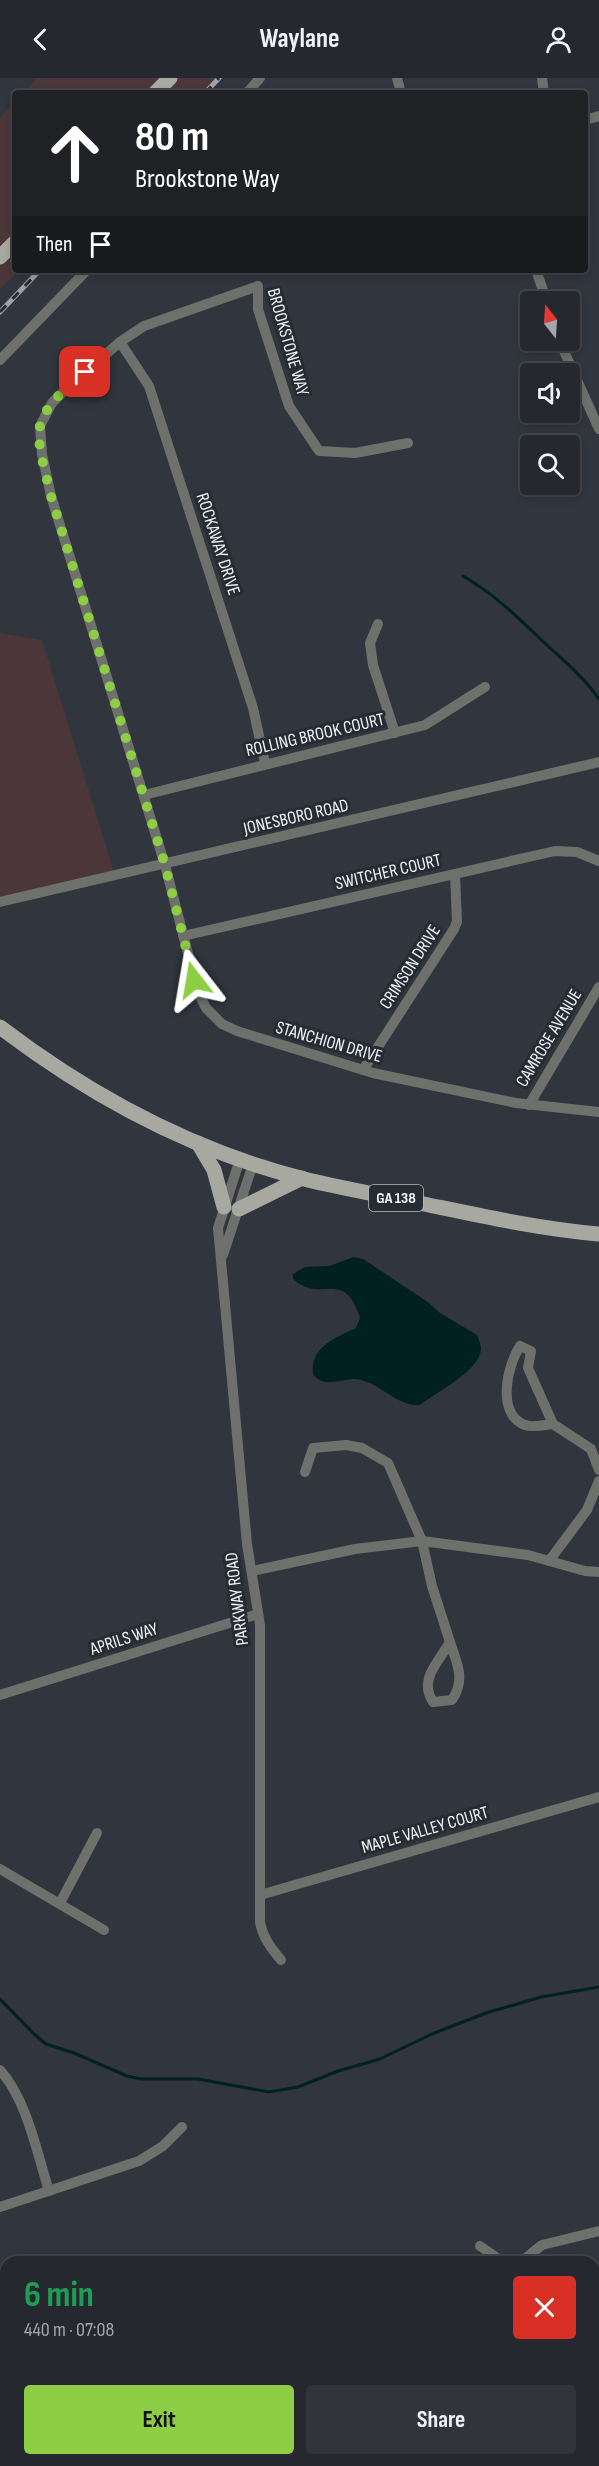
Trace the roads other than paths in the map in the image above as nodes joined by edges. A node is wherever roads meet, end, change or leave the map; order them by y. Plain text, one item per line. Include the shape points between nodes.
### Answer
1 (170, 78) edge
2 (260, 78) edge
3 (158, 90) edge
4 (250, 90) edge
5 (12, 245) edge
6 (0, 257) edge
7 (84, 273) edge
8 (537, 273) edge
9 (543, 291) edge
10 (120, 342) junction
11 (564, 351) edge
12 (0, 360) edge
13 (599, 429) edge
14 (408, 442) dead end
15 (378, 624) dead end
16 (485, 687) dead end
17 (395, 733) junction
18 (599, 762) edge
19 (265, 764) junction
20 (144, 795) junction
21 (599, 861) edge
22 (165, 865) junction
23 (455, 874) junction
24 (0, 902) edge
25 (183, 936) junction
26 (599, 987) edge
27 (0, 1027) edge
28 (363, 1070) junction
29 (529, 1105) junction
30 (599, 1112) edge
31 (198, 1143) junction
32 (246, 1161) junction
33 (302, 1178) junction
34 (231, 1208) junction
35 (599, 1234) edge
36 (553, 1424) junction
37 (599, 1470) edge
38 (305, 1472) dead end
39 (599, 1481) edge
40 (422, 1541) junction
41 (549, 1561) junction
42 (252, 1571) junction
43 (599, 1572) edge
44 (258, 1614) junction
45 (450, 1642) junction
46 (0, 1695) edge
47 (599, 1797) edge
48 (97, 1833) dead end
49 (0, 1869) edge
50 (260, 1895) junction
51 (60, 1904) junction
52 (104, 1930) dead end
53 (281, 1960) dead end
54 (0, 2070) edge
55 (182, 2127) dead end
56 (49, 2191) junction
57 (0, 2207) edge
58 (599, 2231) edge
59 (480, 2246) dead end
60 (494, 2256) edge
61 (528, 2256) edge

1 - 3 main road
2 - 4 street
5 - 6 main road
7 - 12 street
8 - 9 street
10 - 14 street, BROOKSTONE WAY via 144,326 258,286 258,309 289,406 319,451 355,453
10 - 19 street, ROCKAWAY DRIVE via 149,386 253,708
10 - 20 street, BROOKSTONE WAY via 52,403 40,426 51,496
11 - 13 street
15 - 17 street via 370,643 373,665
16 - 17 street, ROLLING BROOK COURT via 425,725
17 - 19 street, ROLLING BROOK COURT
18 - 22 street, JONESBORO ROAD
19 - 20 street, ROLLING BROOK COURT
20 - 22 street, BROOKSTONE WAY
21 - 23 street, SWITCHER COURT via 565,850
22 - 24 street, JONESBORO ROAD
22 - 25 street, STANCHION DRIVE
23 - 25 street, SWITCHER COURT
23 - 28 street, CRIMSON DRIVE via 454,929
25 - 28 street, STANCHION DRIVE via 198,993 222,1024
26 - 29 street, CAMROSE AVENUE
27 - 31 main road, GA 138 via 77,1082
28 - 29 street, STANCHION DRIVE
29 - 30 street, STANCHION DRIVE
31 - 32 main road, GA 138
31 - 34 main road
32 - 33 main road, GA 138
32 - 34 street, PARKWAY ROAD
33 - 34 main road
33 - 35 main road, GA 138 via 519,1223
34 - 42 street, PARKWAY ROAD via 220,1264
36 - 36 street via 528,1368 531,1351 520,1346 514,1355 506,1402 516,1419 526,1426
36 - 37 street via 591,1449
38 - 40 street via 313,1448 362,1448 388,1463
39 - 41 street via 587,1510
40 - 41 street
40 - 42 street via 356,1549
40 - 45 street
41 - 43 street
42 - 44 street, PARKWAY ROAD
44 - 46 street, APRILS WAY
44 - 50 street, PARKWAY ROAD
45 - 45 street via 460,1688 452,1700 433,1702 426,1692 427,1677
47 - 50 street, MAPLE VALLEY COURT
48 - 51 street
49 - 51 street
50 - 53 street, PARKWAY ROAD via 262,1933
51 - 52 street
54 - 56 street via 20,2103
55 - 56 street via 163,2146 139,2161
56 - 57 street
58 - 61 street via 542,2245
59 - 60 street

